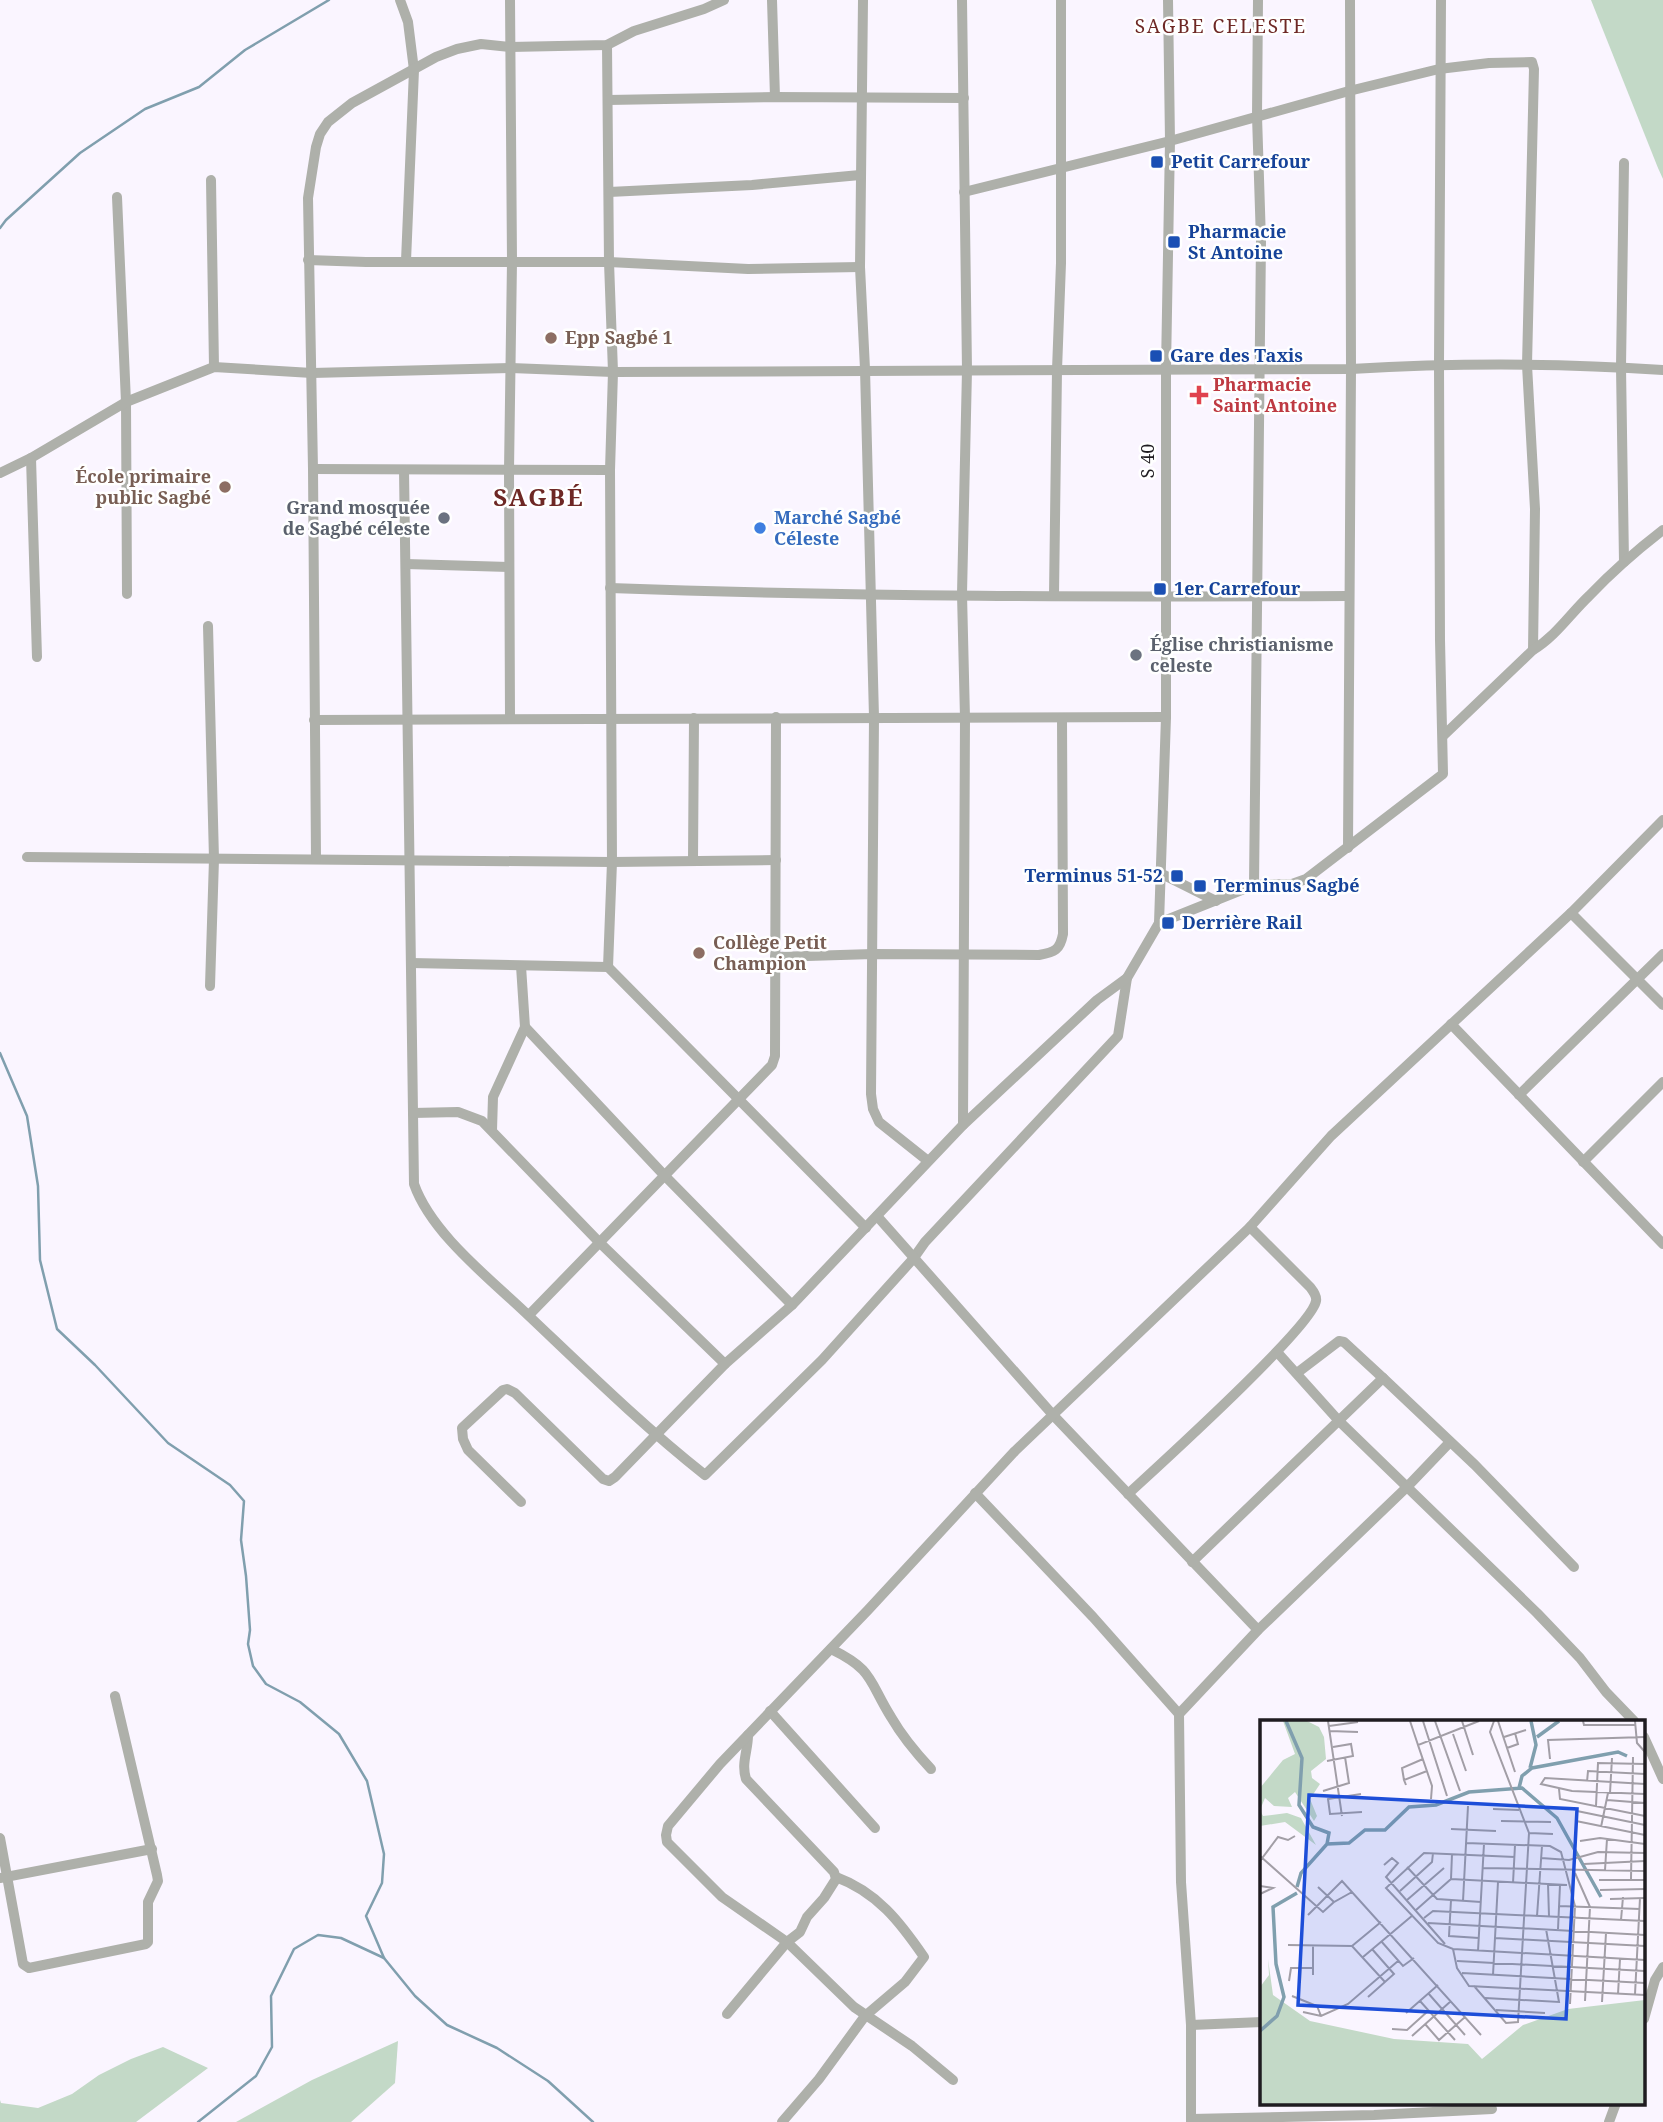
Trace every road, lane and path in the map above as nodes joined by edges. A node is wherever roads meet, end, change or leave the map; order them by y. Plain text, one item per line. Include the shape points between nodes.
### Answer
1 (400, 0) edge
2 (510, 0) edge
3 (724, 0) edge
4 (772, 0) edge
5 (863, 0) edge
6 (962, 0) edge
7 (1062, 0) edge
8 (1168, 0) edge
9 (1258, 0) edge
10 (1350, 0) edge
11 (1441, 0) edge
12 (702, 5) edge
13 (607, 46) junction
14 (510, 47) junction
15 (1440, 69) junction
16 (414, 70) junction
17 (1349, 91) junction
18 (775, 97) junction
19 (861, 98) junction
20 (964, 98) junction
21 (608, 100) junction
22 (1257, 116) junction
23 (1170, 141) junction
24 (1624, 163) dead end
25 (1060, 167) junction
26 (860, 175) junction
27 (211, 180) dead end
28 (609, 192) junction
29 (964, 192) junction
30 (117, 197) dead end
31 (308, 260) junction
32 (406, 261) junction
33 (512, 261) junction
34 (609, 262) junction
35 (860, 267) junction
36 (1439, 364) junction
37 (1527, 365) junction
38 (214, 366) junction
39 (1260, 367) junction
40 (1621, 367) junction
41 (511, 368) junction
42 (1166, 368) junction
43 (865, 369) junction
44 (1351, 369) junction
45 (967, 370) junction
46 (1057, 370) junction
47 (1663, 370) edge
48 (613, 372) junction
49 (312, 373) junction
50 (126, 402) junction
51 (31, 458) junction
52 (313, 469) junction
53 (404, 470) junction
54 (509, 470) junction
55 (610, 470) junction
56 (0, 473) edge
57 (1663, 530) edge
58 (1623, 562) junction
59 (406, 564) junction
60 (509, 567) junction
61 (610, 588) junction
62 (869, 593) junction
63 (127, 594) dead end
64 (962, 594) junction
65 (1054, 595) junction
66 (1167, 596) junction
67 (1258, 596) junction
68 (1348, 596) junction
69 (208, 626) dead end
70 (1533, 650) junction
71 (37, 657) dead end
72 (776, 717) junction
73 (874, 717) junction
74 (1166, 717) junction
75 (694, 718) junction
76 (965, 718) junction
77 (1062, 718) junction
78 (510, 719) junction
79 (612, 719) junction
80 (314, 720) junction
81 (408, 720) junction
82 (1443, 736) junction
83 (1663, 820) edge
84 (1348, 848) junction
85 (27, 857) dead end
86 (214, 859) junction
87 (316, 859) junction
88 (410, 860) junction
89 (776, 860) junction
90 (693, 861) junction
91 (612, 862) junction
92 (1160, 873) junction
93 (1254, 885) junction
94 (1216, 901) junction
95 (1571, 913) junction
96 (1159, 923) junction
97 (964, 953) junction
98 (873, 954) junction
99 (1663, 954) edge
100 (775, 957) junction
101 (411, 963) junction
102 (521, 966) junction
103 (608, 967) junction
104 (1126, 978) junction
105 (1637, 979) junction
106 (210, 986) dead end
107 (1663, 1005) edge
108 (1451, 1024) junction
109 (525, 1027) junction
110 (1661, 1088) edge
111 (1519, 1095) junction
112 (738, 1101) junction
113 (413, 1113) junction
114 (962, 1125) junction
115 (492, 1130) junction
116 (928, 1161) junction
117 (1583, 1161) junction
118 (664, 1175) junction
119 (877, 1216) junction
120 (1250, 1227) junction
121 (866, 1228) junction
122 (599, 1242) junction
123 (1663, 1244) edge
124 (913, 1259) junction
125 (792, 1305) junction
126 (528, 1315) junction
127 (1277, 1352) junction
128 (725, 1364) junction
129 (1297, 1373) junction
130 (1383, 1378) junction
131 (1053, 1415) junction
132 (1339, 1420) junction
133 (655, 1436) junction
134 (1450, 1441) junction
135 (1407, 1486) junction
136 (975, 1493) junction
137 (1128, 1494) junction
138 (521, 1502) dead end
139 (1192, 1562) junction
140 (1574, 1567) dead end
141 (1258, 1630) junction
142 (831, 1649) junction
143 (116, 1696) dead end
144 (770, 1711) junction
145 (1179, 1714) junction
146 (1633, 1720) edge
147 (748, 1735) junction
148 (1646, 1741) edge
149 (931, 1769) dead end
150 (1663, 1779) edge
151 (875, 1828) dead end
152 (0, 1838) edge
153 (152, 1849) junction
154 (3, 1877) edge
155 (836, 1877) junction
156 (787, 1942) junction
157 (1663, 1967) edge
158 (1646, 2012) edge
159 (727, 2014) dead end
160 (865, 2016) junction
161 (1260, 2022) edge
162 (1191, 2025) junction
163 (953, 2080) dead end
164 (1615, 2104) edge
165 (1492, 2109) dead end
166 (1374, 2119) edge
167 (1191, 2121) edge
168 (782, 2122) edge
169 (1609, 2122) edge

1 - 16 street
2 - 14 street
3 - 12 street
4 - 18 street
5 - 19 street
6 - 20 street
7 - 25 street
8 - 23 street, S 40
9 - 22 street
10 - 17 street
11 - 15 street
12 - 13 street
13 - 14 street
13 - 21 street
14 - 16 street via 471,45
14 - 33 street
15 - 17 street
15 - 36 street
15 - 37 street via 1534,64
16 - 31 street via 352,103 320,134 308,198
16 - 32 street
17 - 22 street
17 - 44 street
18 - 19 street
18 - 21 street
19 - 20 street
19 - 26 street
20 - 29 street
21 - 28 street
22 - 23 street
22 - 39 street
23 - 25 street
23 - 42 street, S 40
24 - 40 street
25 - 29 street
25 - 46 street
26 - 28 street via 752,186
26 - 35 street
27 - 38 street
28 - 34 street
29 - 45 street
30 - 50 street
31 - 32 street
31 - 49 street
32 - 33 street
33 - 34 street
33 - 41 street
34 - 35 street via 748,269
34 - 48 street
35 - 43 street
36 - 37 street
36 - 44 street
36 - 82 street
37 - 40 street
37 - 70 street via 1535,509
38 - 49 street
38 - 50 street
39 - 42 street
39 - 44 street
39 - 67 street
40 - 47 street
40 - 58 street
41 - 48 street
41 - 49 street
41 - 54 street
42 - 46 street
42 - 66 street, S 40
43 - 45 street
43 - 48 street
43 - 62 street
44 - 68 street
45 - 46 street
45 - 64 street
46 - 65 street
48 - 55 street
49 - 52 street
50 - 51 street
50 - 63 street
51 - 56 street
51 - 71 street
52 - 53 street
52 - 80 street
53 - 54 street
53 - 59 street
54 - 55 street
54 - 60 street
55 - 61 street
57 - 58 street
58 - 70 street
59 - 60 street
59 - 81 street
60 - 78 street
61 - 62 street
61 - 79 street
62 - 64 street
62 - 73 street
64 - 65 street
64 - 76 street
65 - 66 street
66 - 67 street
66 - 74 street, S 40
67 - 68 street
67 - 93 street
68 - 84 street
69 - 86 street
70 - 82 street
72 - 73 street
72 - 75 street
72 - 89 street
73 - 76 street
73 - 98 street
74 - 77 street
74 - 92 street, S 40
75 - 79 street
75 - 90 street
76 - 77 street
76 - 97 street
77 - 97 street via 1061,947 1039,955
78 - 79 street
78 - 81 street
79 - 91 street
80 - 81 street
80 - 87 street
81 - 88 street
82 - 84 street via 1443,774
83 - 95 street
84 - 93 street via 1306,879
85 - 86 street
86 - 87 street
86 - 106 street
87 - 88 street
88 - 91 street
88 - 101 street
89 - 90 street
89 - 100 street
90 - 91 street
91 - 103 street
92 - 94 street
92 - 96 street, S 40
93 - 94 street
94 - 96 street
95 - 105 street
95 - 108 street
96 - 104 street
97 - 98 street
97 - 114 street
98 - 100 street
98 - 116 street via 873,1109 879,1122
99 - 105 street
100 - 112 street via 775,1056
101 - 102 street
101 - 113 street
102 - 103 street
102 - 109 street
103 - 112 street
104 - 114 street
104 - 124 street via 1118,1036
105 - 107 street
105 - 111 street
108 - 111 street
108 - 120 street via 1331,1136
109 - 115 street via 493,1097
109 - 118 street
110 - 117 street
111 - 117 street
112 - 118 street
112 - 121 street
113 - 115 street via 458,1112
113 - 126 street via 414,1184 419,1197 446,1234
114 - 116 street
115 - 122 street
116 - 119 street
117 - 123 street
118 - 122 street
118 - 125 street
119 - 121 street
119 - 124 street
120 - 127 street via 1315,1295 1311,1312
120 - 131 street
121 - 125 street
122 - 126 street
122 - 128 street
124 - 131 street
124 - 133 street via 822,1360 705,1475
125 - 128 street
126 - 133 street
127 - 129 street
127 - 137 street
128 - 133 street
129 - 130 street via 1339,1341
129 - 132 street
130 - 132 street
130 - 134 street
131 - 136 street
131 - 137 street
132 - 135 street
132 - 139 street
133 - 138 street via 609,1481 515,1393 503,1390 463,1428 463,1439 468,1450
134 - 135 street
134 - 140 street
135 - 141 street
135 - 146 street via 1537,1613
136 - 142 street
136 - 145 street
137 - 139 street
139 - 141 street
141 - 145 street
142 - 144 street
142 - 149 street via 870,1676 902,1735
143 - 153 street
144 - 147 street
144 - 151 street
145 - 162 street via 1181,1882
147 - 155 street via 743,1766 746,1779
147 - 156 street via 678,1810 668,1826 667,1842 722,1897
148 - 150 street
152 - 154 street
153 - 154 street
153 - 154 street via 158,1881 148,1902 146,1944 29,1968 23,1964
155 - 156 street via 800,1932
155 - 160 street via 867,1891 896,1918 924,1957 905,1982
156 - 159 street
156 - 160 street
157 - 158 street
160 - 163 street
160 - 168 street
161 - 162 street
162 - 167 street
164 - 169 street
165 - 166 street
166 - 167 street

